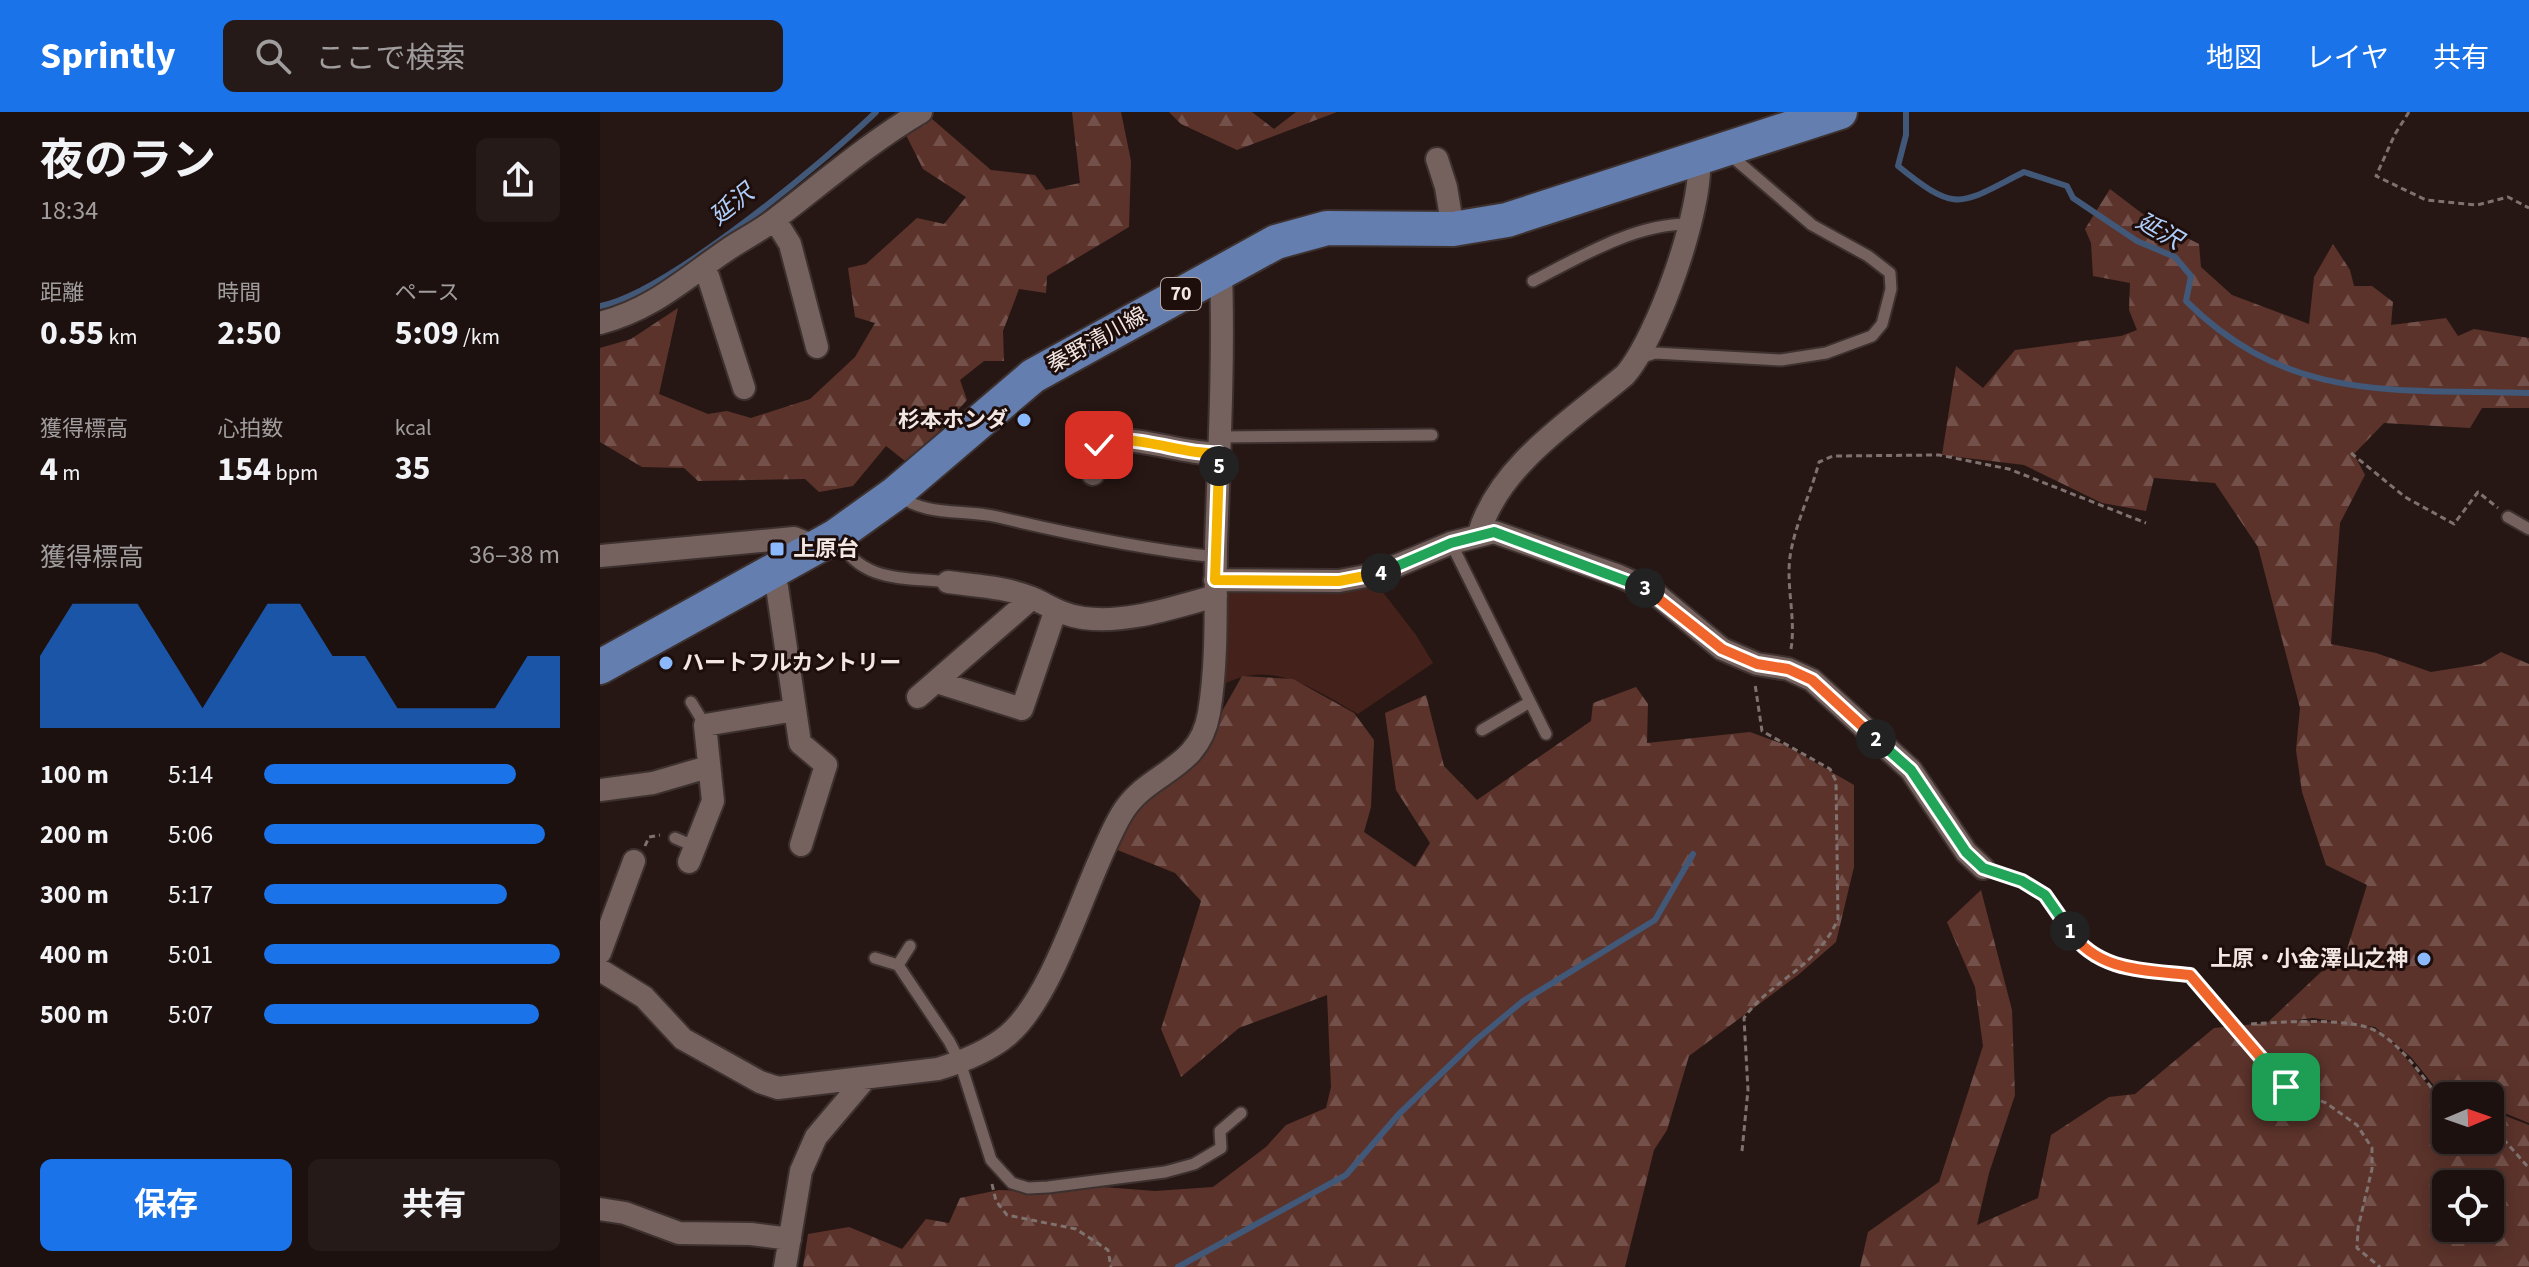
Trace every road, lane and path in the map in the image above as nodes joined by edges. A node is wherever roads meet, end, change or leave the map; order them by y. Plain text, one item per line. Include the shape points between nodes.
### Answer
1 (921, 112) edge
2 (1840, 112) edge
3 (2409, 112) edge
4 (1712, 155) junction
5 (1437, 159) dead end
6 (2529, 208) edge
7 (775, 220) junction
8 (1688, 224) junction
9 (1453, 229) junction
10 (701, 272) junction
11 (1221, 272) junction
12 (1533, 281) dead end
13 (600, 323) edge
14 (817, 347) dead end
15 (1640, 358) junction
16 (744, 388) dead end
17 (1093, 419) dead end
18 (1432, 435) dead end
19 (1104, 443) junction
20 (1219, 445) junction
21 (2351, 453) dead end
22 (1093, 474) dead end
23 (896, 493) junction
24 (2508, 517) joint
25 (2146, 523) dead end
26 (2529, 529) edge
27 (1479, 533) junction
28 (826, 542) junction
29 (1451, 543) junction
30 (600, 556) edge
31 (1216, 557) junction
32 (768, 574) junction
33 (948, 582) joint
34 (1216, 588) junction
35 (1032, 598) junction
36 (1055, 612) junction
37 (1757, 664) junction
38 (600, 667) edge
39 (1788, 669) junction
40 (937, 682) junction
41 (918, 697) dead end
42 (691, 702) dead end
43 (1530, 702) junction
44 (795, 710) junction
45 (705, 725) junction
46 (1482, 730) dead end
47 (1546, 734) dead end
48 (708, 767) junction
49 (600, 790) edge
50 (657, 835) dead end
51 (801, 845) dead end
52 (687, 849) dead end
53 (640, 854) joint
54 (1983, 868) joint
55 (910, 946) dead end
56 (600, 953) edge
57 (875, 958) dead end
58 (898, 965) junction
59 (600, 970) edge
60 (2251, 1024) dead end
61 (960, 1062) junction
62 (865, 1079) junction
63 (2432, 1088) edge
64 (1241, 1113) dead end
65 (2504, 1140) edge
66 (1742, 1151) dead end
67 (991, 1160) junction
68 (2529, 1168) edge
69 (600, 1209) edge
70 (790, 1239) junction
71 (785, 1267) edge
72 (1111, 1267) edge
73 (2380, 1267) edge

1 - 7 street via 868,146
2 - 4 main road, 秦野清川線 / 70
3 - 6 path via 2376,176 2426,200 2477,205 2508,197
4 - 8 street
4 - 9 main road, 秦野清川線 / 70 via 1520,217
4 - 15 lane via 1890,273 1882,324 1872,336 1799,360 1655,353
5 - 9 street
7 - 10 street
7 - 14 street via 790,244 797,299
8 - 12 lane via 1597,248
8 - 15 street via 1663,311
9 - 11 main road, 秦野清川線 / 70 via 1308,230
10 - 13 street via 637,310
10 - 16 street via 708,276 722,341
11 - 20 street
11 - 23 main road, 秦野清川線 / 70 via 1033,376
15 - 27 street via 1522,462 1488,506
17 - 19 lane
18 - 20 lane
19 - 20 street via 1113,438 1198,455
19 - 22 street via 1099,445
20 - 31 street
21 - 24 path via 2405,497 2454,524 2478,492
23 - 28 main road, 秦野清川線 / 70
23 - 31 lane via 910,506 995,516
24 - 26 lane
25 - 39 path via 2009,469 1939,455 1833,456 1819,462 1798,520 1790,559 1795,627
27 - 29 street
27 - 37 street via 1494,532 1651,590 1722,649
28 - 30 street via 794,538
28 - 32 main road, 秦野清川線 / 70
28 - 33 lane via 863,569
29 - 34 street via 1377,574
29 - 43 lane
31 - 34 street
32 - 38 main road, 秦野清川線 / 70
32 - 44 street via 777,587
33 - 35 street
34 - 36 street via 1120,618 1085,619
34 - 61 street via 1209,715 1196,750 1145,786 1122,812 1041,991 1017,1024
35 - 36 street
35 - 40 street
36 - 40 street via 1022,709
37 - 39 street
37 - 66 path via 1762,731 1830,769 1836,781 1838,919 1809,960 1744,1018 1748,1090
39 - 54 street via 1812,680 1911,770 1966,852
40 - 41 street
42 - 45 lane
43 - 46 lane
43 - 47 lane
44 - 45 street
44 - 51 street via 800,743 826,765
45 - 48 street
48 - 49 street via 653,783
48 - 52 street via 713,801
50 - 53 path via 649,837
53 - 56 street
54 - 73 path via 2045,895 2091,956 2127,967 2190,975 2286,1087 2326,1103 2357,1125 2372,1148 2357,1248
55 - 58 lane
57 - 58 lane
58 - 61 lane
59 - 62 street via 644,997 683,1039 760,1082 778,1088
60 - 63 path via 2295,1021 2375,1029
61 - 62 street
61 - 67 lane
62 - 70 street via 816,1137 801,1171
64 - 67 lane via 1220,1131 1221,1148 1194,1164 1165,1172 1028,1188 1012,1183
65 - 68 path
67 - 72 path via 996,1201 1007,1215 1076,1229 1108,1250
69 - 70 street via 679,1233
70 - 71 street

